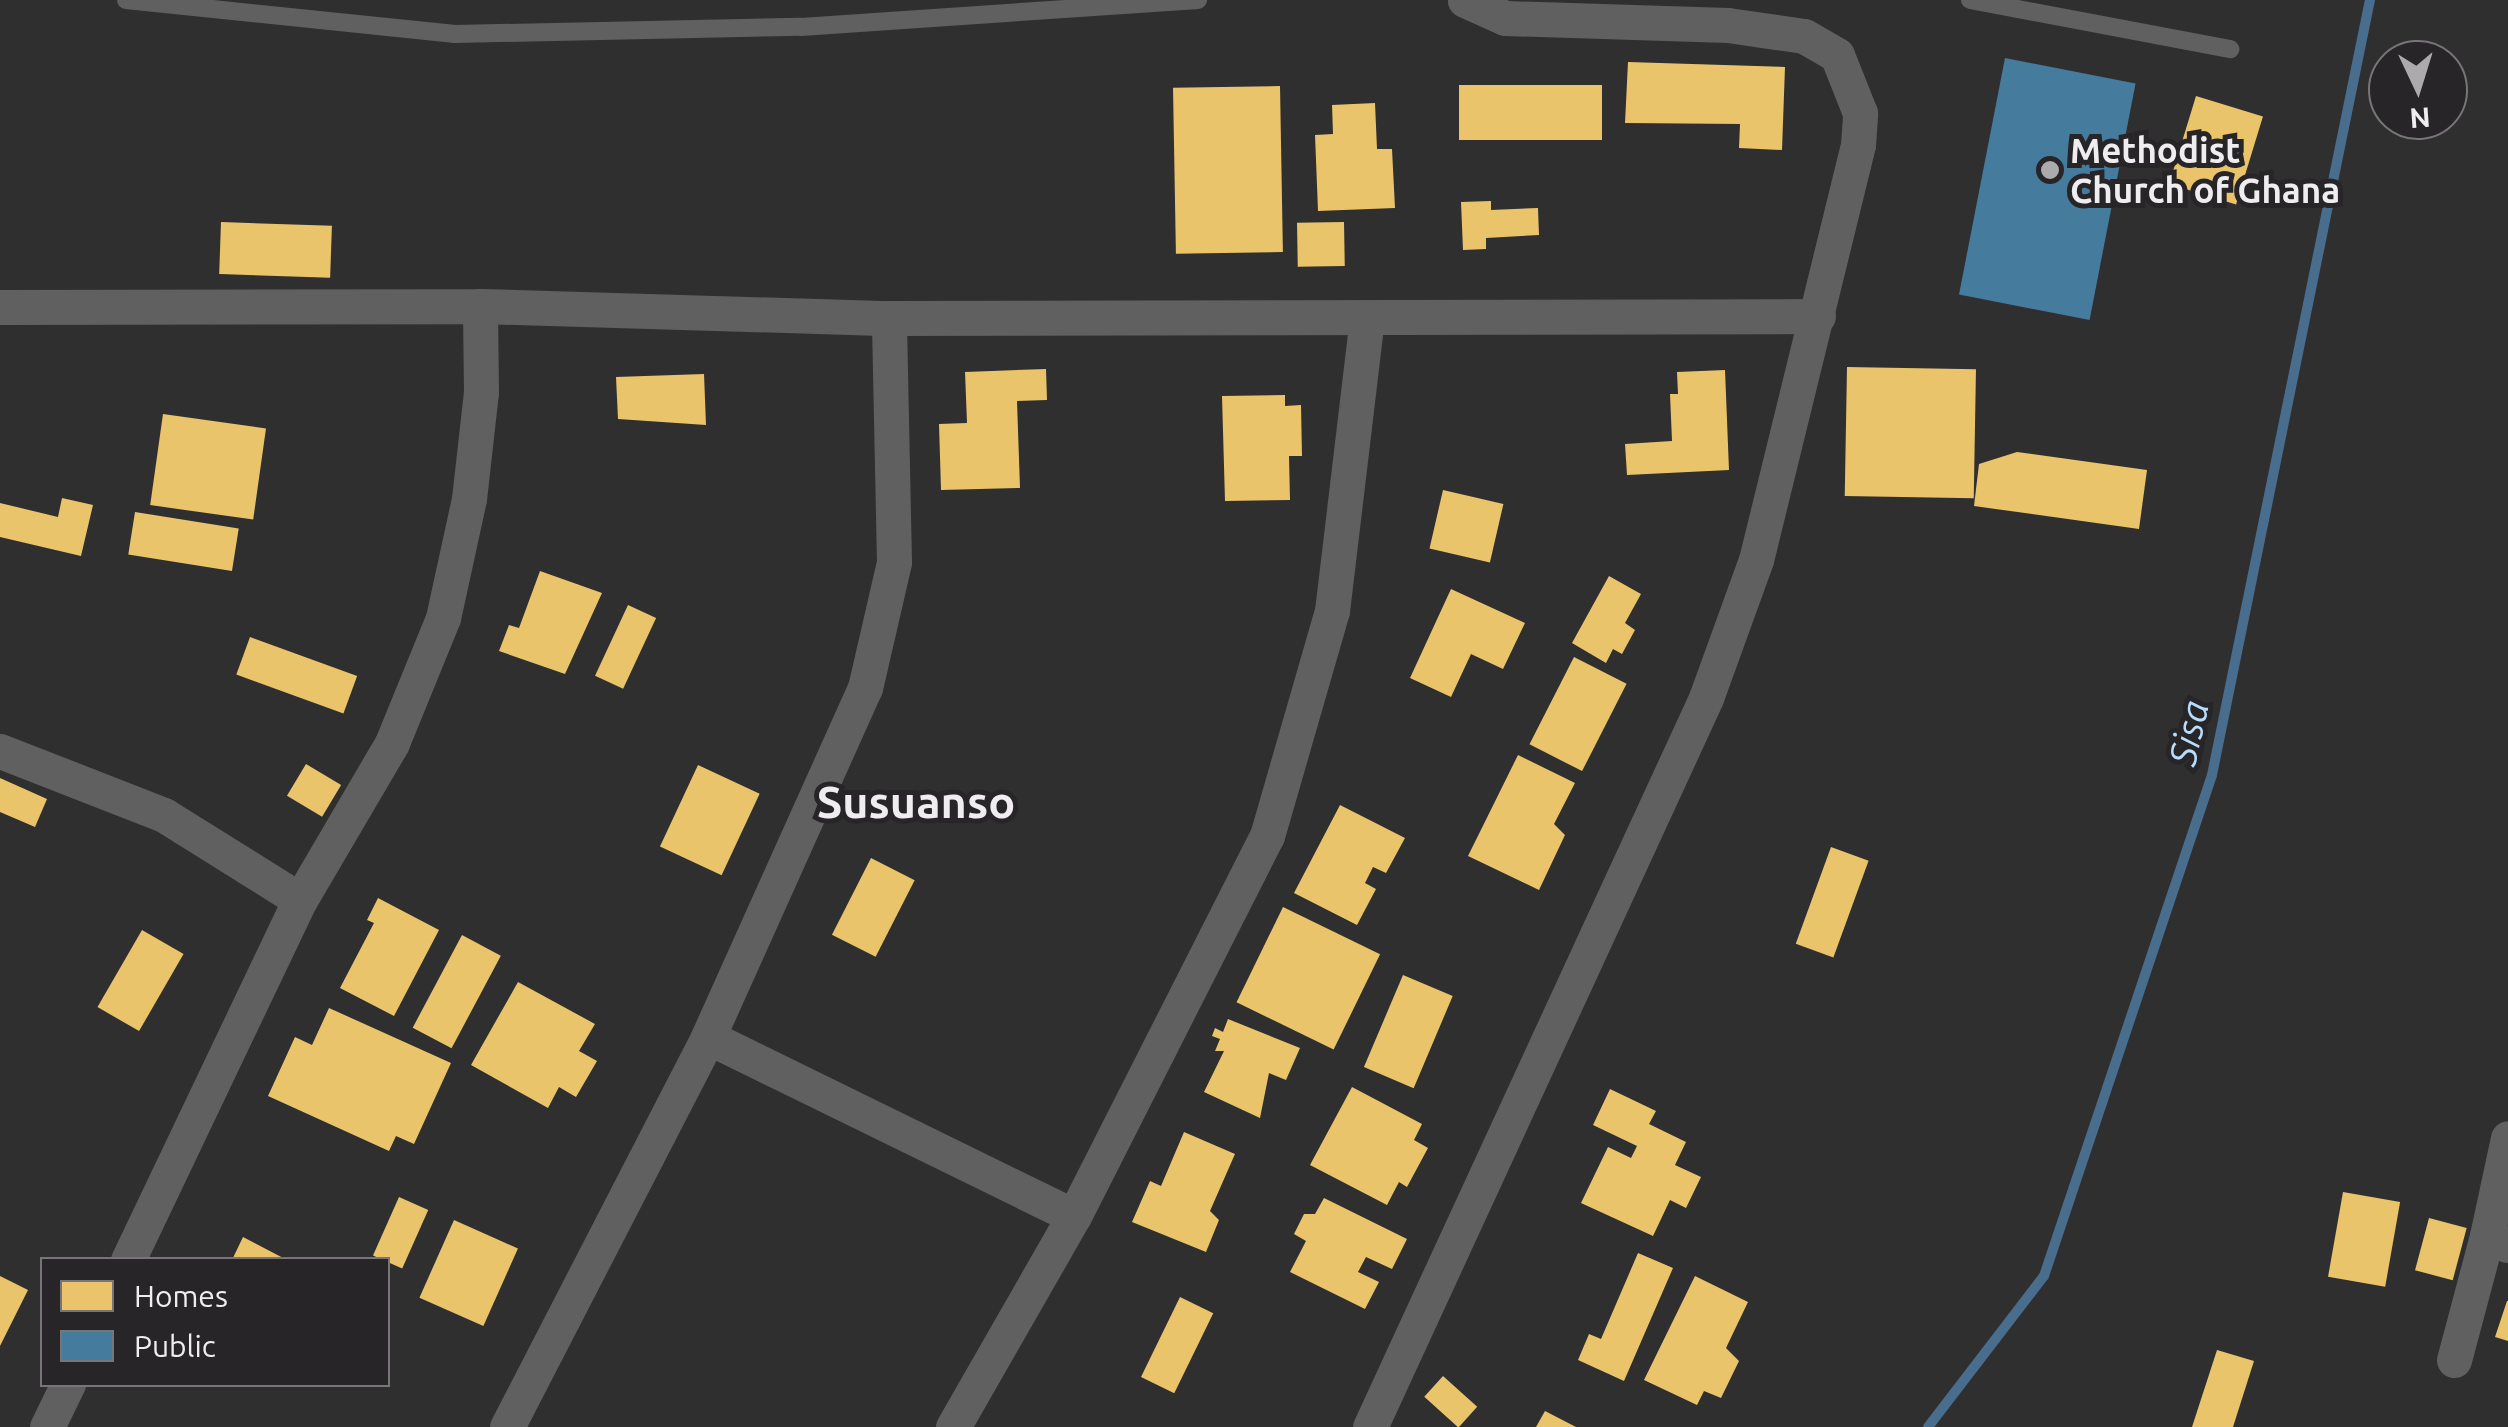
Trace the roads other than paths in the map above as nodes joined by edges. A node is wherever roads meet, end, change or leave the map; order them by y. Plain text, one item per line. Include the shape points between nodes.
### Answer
1 (126, 0) edge
2 (1198, 0) edge
3 (1465, 0) edge
4 (1970, 0) edge
5 (2230, 49) dead end
6 (480, 306) junction
7 (0, 307) edge
8 (1818, 316) junction
9 (1367, 317) junction
10 (888, 318) junction
11 (0, 751) edge
12 (300, 900) junction
13 (708, 1037) junction
14 (2508, 1138) edge
15 (1074, 1216) junction
16 (2497, 1241) edge
17 (129, 1257) edge
18 (2454, 1360) dead end
19 (67, 1387) edge
20 (48, 1427) edge
21 (507, 1427) edge
22 (953, 1427) edge
23 (1370, 1427) edge

1 - 2 lane via 455,34 801,27
3 - 8 street via 1505,18 1728,24 1804,36 1836,54 1860,113 1858,145
4 - 5 lane
6 - 7 street
6 - 10 street
6 - 12 street via 481,392 469,499 443,618 392,743
8 - 9 street
8 - 23 street via 1756,560 1706,698
9 - 10 street
9 - 15 street via 1332,611 1268,836
10 - 13 street via 894,562 865,688
11 - 12 street via 164,814
12 - 17 street
13 - 15 street
13 - 21 street
14 - 16 street
15 - 22 street
16 - 18 street
19 - 20 street

